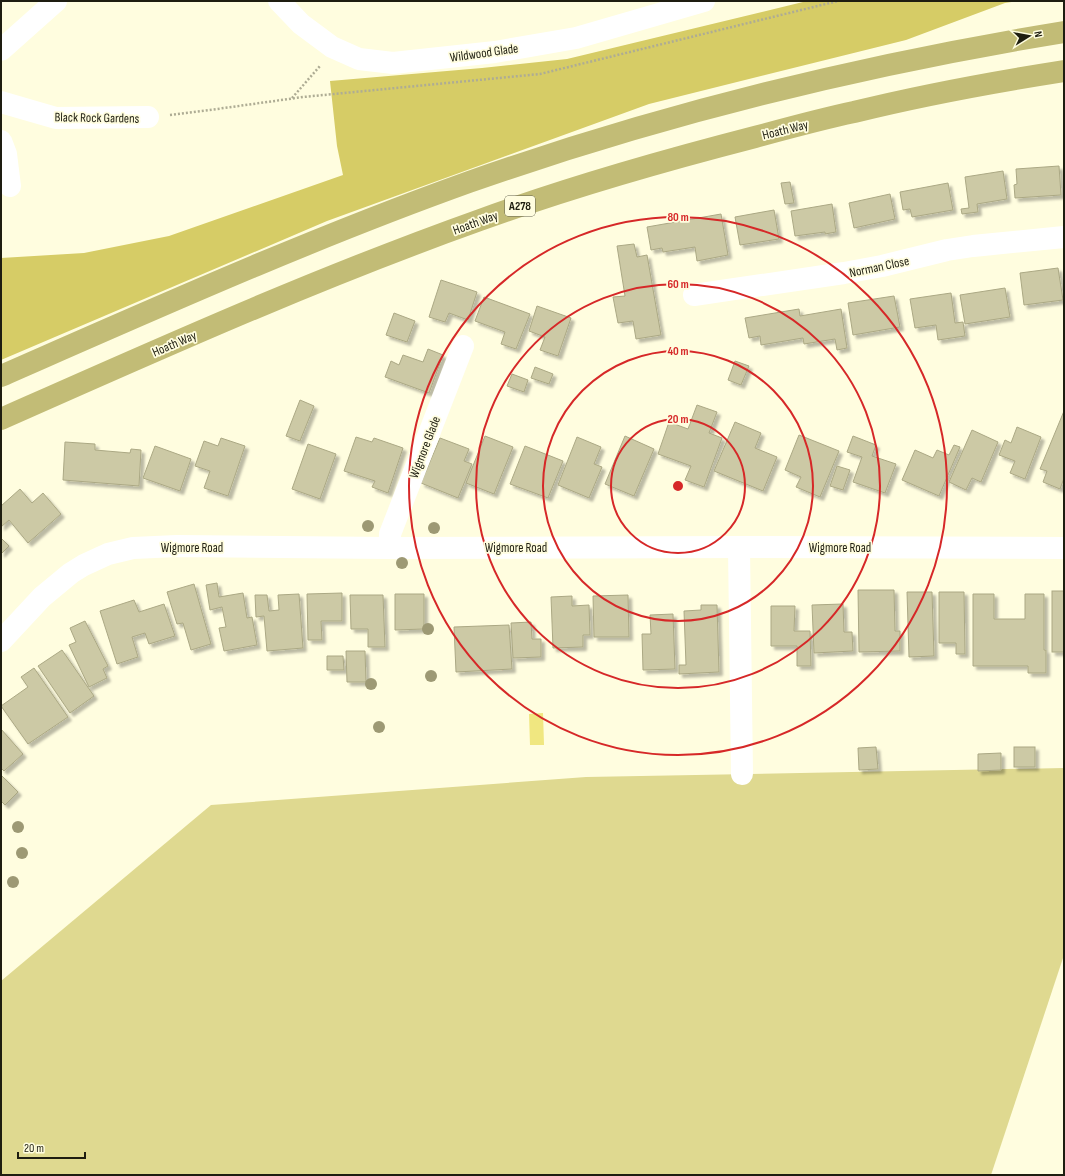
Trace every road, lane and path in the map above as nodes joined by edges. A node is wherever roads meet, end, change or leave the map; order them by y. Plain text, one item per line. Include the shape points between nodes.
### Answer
1 (56, 1) edge
2 (279, 1) edge
3 (704, 1) edge
4 (1064, 32) edge
5 (1, 50) edge
6 (320, 66) dead end
7 (1064, 71) edge
8 (292, 98) dead end
9 (1, 102) edge
10 (148, 117) dead end
11 (1, 141) edge
12 (10, 186) dead end
13 (1064, 236) edge
14 (694, 295) dead end
15 (463, 346) dead end
16 (1, 376) edge
17 (1, 419) edge
18 (739, 547) junction
19 (390, 548) junction
20 (1064, 548) edge
21 (1, 641) edge
22 (742, 774) dead end

1 - 5 street
2 - 3 street, Wildwood Glade via 301,24 332,47 359,59 393,63 495,52 576,38
4 - 16 main road via 994,43 850,73 689,113 547,156 323,237
6 - 8 path
7 - 17 main road, Hoath Way / A278 via 855,111 626,172 555,195 482,219 331,276
9 - 10 street, Black Rock Gardens via 56,118
11 - 12 street via 6,154
13 - 14 street, Norman Close via 967,247 844,273
15 - 19 street, Wigmore Glade via 390,534
18 - 19 street, Wigmore Road
18 - 20 street, Wigmore Road
18 - 22 street
19 - 21 street, Wigmore Road via 177,546 120,550 96,558 71,573 42,598

